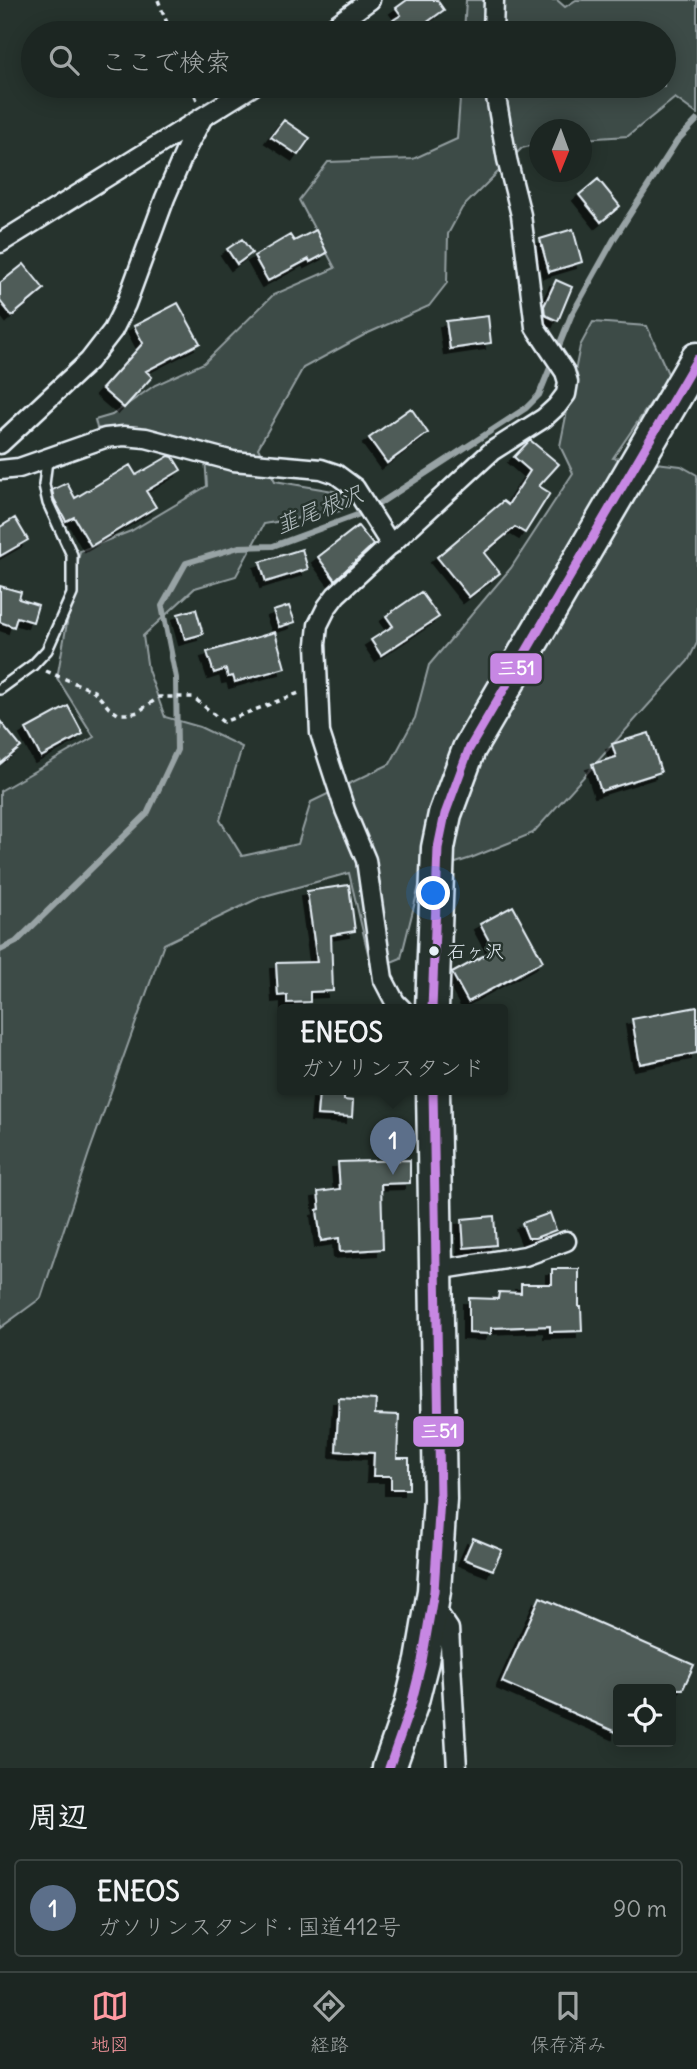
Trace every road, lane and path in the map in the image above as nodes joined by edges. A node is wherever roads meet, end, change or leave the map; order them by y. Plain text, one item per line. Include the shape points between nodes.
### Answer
1 (158, 0) edge
2 (370, 0) edge
3 (494, 0) edge
4 (167, 21) edge
5 (342, 21) edge
6 (493, 21) edge
7 (234, 98) edge
8 (496, 98) edge
9 (203, 117) junction
10 (0, 243) edge
11 (697, 359) edge
12 (0, 444) edge
13 (47, 460) junction
14 (0, 470) edge
15 (391, 545) junction
16 (33, 665) junction
17 (318, 686) junction
18 (0, 689) edge
19 (397, 1004) edge
20 (432, 1004) edge
21 (433, 1095) edge
22 (566, 1241) dead end
23 (437, 1270) junction
24 (432, 1604) junction
25 (390, 1768) edge
26 (457, 1768) edge

1 - 4 path
2 - 5 street
3 - 6 street
7 - 9 street
8 - 15 street via 521,215 536,327 565,372 566,394 544,418 492,451
9 - 10 street
9 - 12 street via 113,330 89,361
11 - 20 highway via 469,749 438,848
13 - 14 street
13 - 15 street via 105,438 124,436 233,461 321,470 346,480 362,497
13 - 16 lane via 44,485 70,546 73,582 58,628
15 - 17 street via 327,607 318,625
16 - 17 path via 94,691 118,714 138,712 159,697 193,697 223,722
16 - 18 lane
17 - 19 street via 320,733 366,860 383,979
21 - 23 highway
22 - 23 street via 525,1256
23 - 24 highway via 440,1499
24 - 25 highway via 411,1705
24 - 26 street via 449,1629

